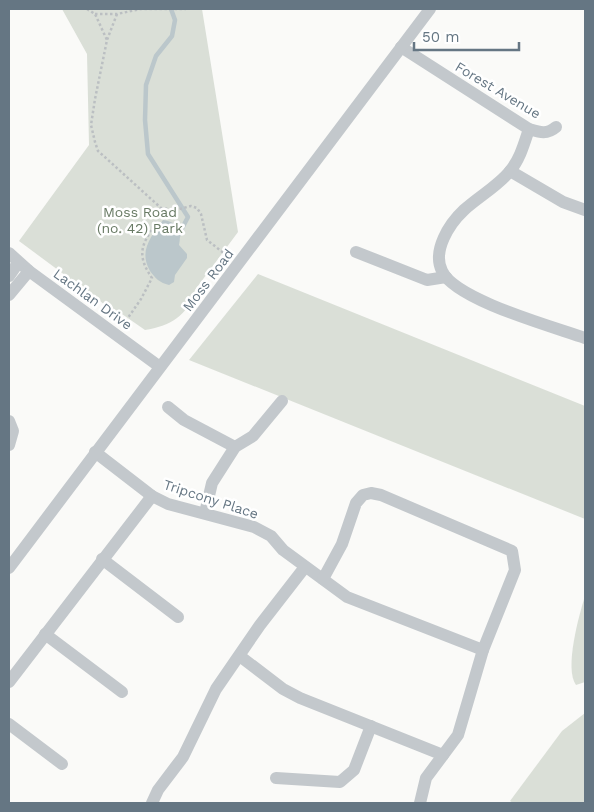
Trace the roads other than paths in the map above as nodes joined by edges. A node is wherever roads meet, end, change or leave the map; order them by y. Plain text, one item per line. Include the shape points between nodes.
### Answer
1 (430, 9) edge
2 (401, 47) junction
3 (556, 127) dead end
4 (529, 129) junction
5 (510, 171) junction
6 (585, 210) edge
7 (356, 252) dead end
8 (9, 253) edge
9 (23, 267) junction
10 (9, 276) edge
11 (446, 277) junction
12 (9, 295) edge
13 (585, 338) edge
14 (160, 367) junction
15 (282, 401) dead end
16 (168, 407) dead end
17 (9, 421) edge
18 (9, 444) edge
19 (236, 447) junction
20 (95, 452) junction
21 (152, 496) junction
22 (205, 513) junction
23 (102, 560) junction
24 (305, 567) junction
25 (9, 568) edge
26 (323, 579) junction
27 (178, 617) dead end
28 (45, 634) junction
29 (483, 650) junction
30 (240, 657) junction
31 (9, 682) edge
32 (122, 692) dead end
33 (9, 724) edge
34 (371, 726) junction
35 (443, 755) junction
36 (62, 764) dead end
37 (276, 778) dead end
38 (152, 803) edge
39 (420, 803) edge

1 - 2 street, Moss Road
2 - 4 street, Forest Avenue
2 - 14 street, Moss Road
3 - 4 street, Forest Avenue via 543,133
4 - 5 street via 522,151
5 - 6 street via 563,202
5 - 11 street via 462,212 449,229 439,255 441,270
7 - 11 street via 427,280
8 - 9 street, Lachlan Drive
9 - 10 street
9 - 12 street
9 - 14 street, Lachlan Drive
11 - 13 street via 471,295 520,317
14 - 20 street, Moss Road
15 - 19 street via 253,436
16 - 19 street via 184,420
17 - 18 street via 13,431
19 - 22 street via 212,483
20 - 21 street, Tripcony Place
20 - 25 street, Moss Road
21 - 22 street, Tripcony Place via 168,504
21 - 23 street
22 - 24 street, Tripcony Place via 254,527 271,536
23 - 27 street
23 - 28 street
24 - 26 street
24 - 30 street via 260,625
26 - 29 street via 347,597
26 - 29 street via 342,544 356,503 370,493 512,551 516,570
28 - 31 street
28 - 32 street
29 - 35 street via 458,735
30 - 34 street via 300,698
30 - 38 street via 216,689 183,757
33 - 36 street
34 - 35 street
34 - 37 street via 354,770 340,782
35 - 39 street via 426,778

